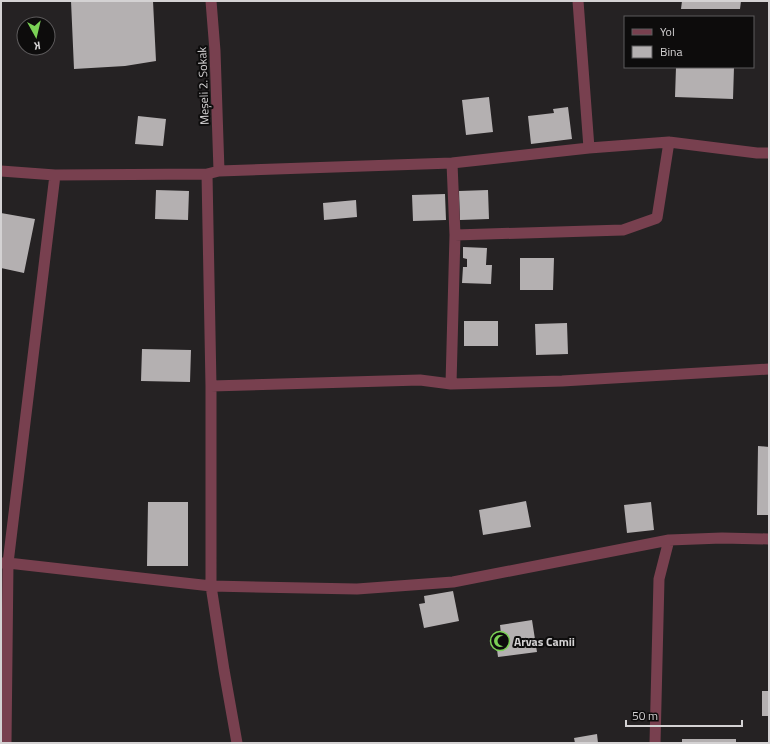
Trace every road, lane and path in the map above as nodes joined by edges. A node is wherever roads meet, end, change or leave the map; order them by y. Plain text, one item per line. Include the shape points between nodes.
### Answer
1 (211, 1) edge
2 (578, 1) edge
3 (669, 142) junction
4 (589, 148) junction
5 (769, 153) edge
6 (452, 163) junction
7 (1, 171) edge
8 (219, 171) junction
9 (55, 174) junction
10 (207, 174) junction
11 (454, 235) junction
12 (769, 369) edge
13 (451, 384) junction
14 (211, 386) junction
15 (769, 539) edge
16 (669, 540) junction
17 (5, 563) edge
18 (211, 586) junction
19 (6, 743) edge
20 (237, 743) edge
21 (655, 743) edge

1 - 8 street, Meşeli 2. Sokak via 216,50
2 - 4 street
3 - 4 street
3 - 5 street
3 - 11 street via 657,218 623,230
4 - 6 street
6 - 8 street
6 - 11 street
7 - 9 street
8 - 10 street
9 - 10 street
9 - 17 street
10 - 14 street
11 - 13 street
12 - 13 street via 562,381
13 - 14 street via 420,380
14 - 18 street
15 - 16 street
16 - 18 street via 453,582 357,589
16 - 21 street via 659,579
17 - 18 street
17 - 19 street
18 - 20 street

